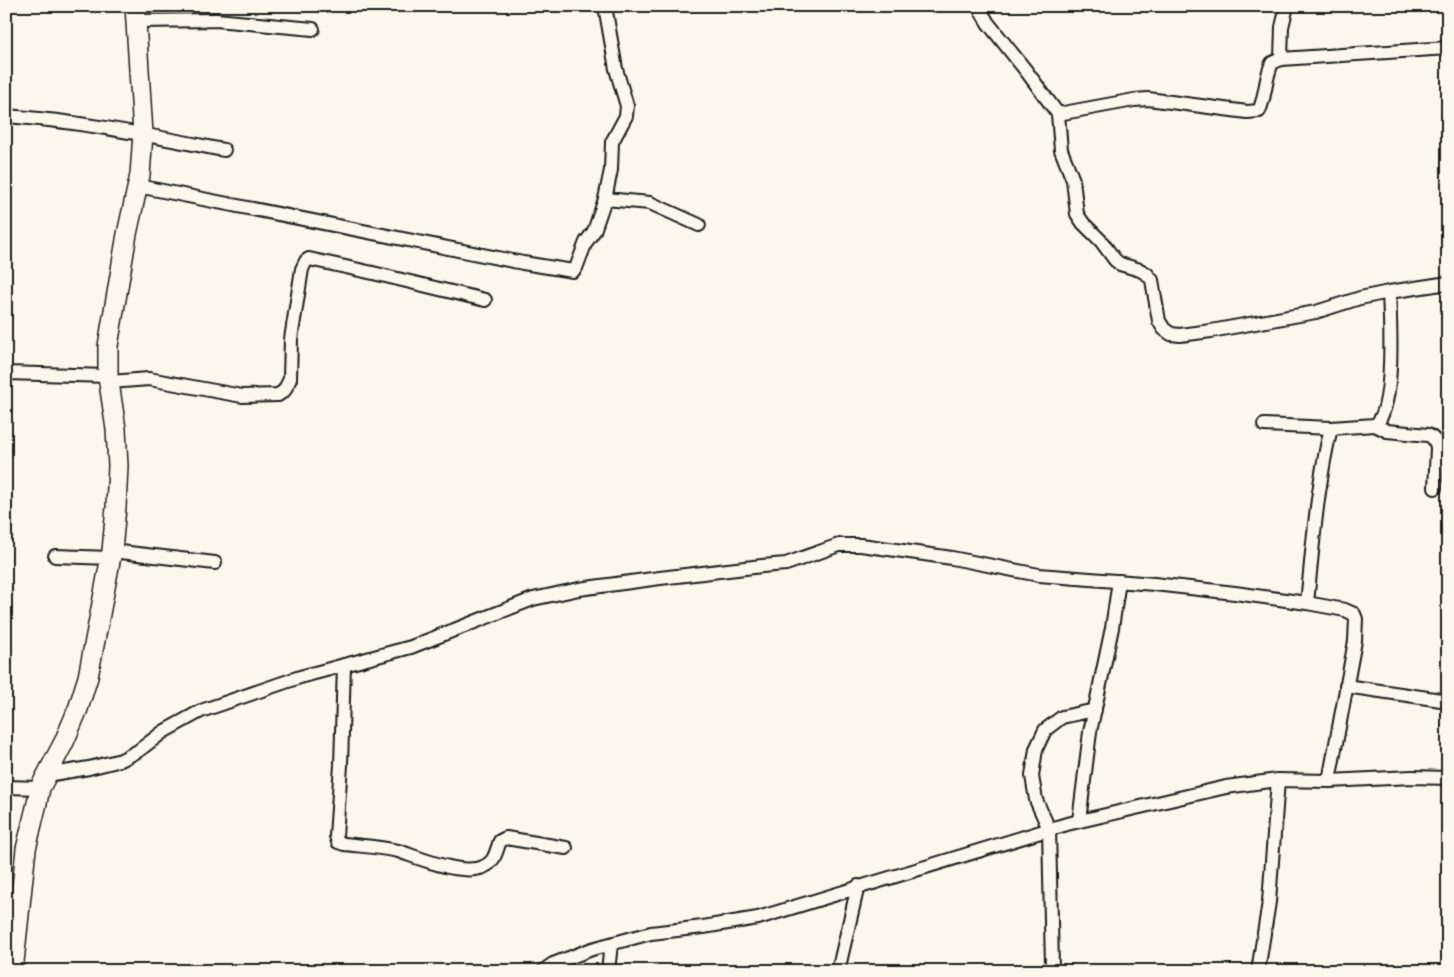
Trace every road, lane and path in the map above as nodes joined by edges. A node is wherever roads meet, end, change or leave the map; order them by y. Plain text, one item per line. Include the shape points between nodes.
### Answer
1 (605, 6) edge
2 (978, 6) edge
3 (1287, 6) edge
4 (136, 14) edge
5 (313, 29) dead end
6 (1448, 48) edge
7 (1281, 59) junction
8 (1058, 114) junction
9 (6, 116) edge
10 (143, 134) junction
11 (224, 150) dead end
12 (138, 186) junction
13 (605, 199) junction
14 (699, 225) dead end
15 (1448, 283) edge
16 (1389, 292) junction
17 (485, 300) dead end
18 (6, 373) edge
19 (109, 379) junction
20 (1264, 425) dead end
21 (1375, 426) junction
22 (1331, 428) junction
23 (1435, 488) dead end
24 (111, 555) junction
25 (55, 556) dead end
26 (215, 563) dead end
27 (1119, 581) junction
28 (1308, 603) junction
29 (344, 665) junction
30 (1346, 686) junction
31 (1448, 701) edge
32 (1095, 710) junction
33 (1448, 778) edge
34 (1278, 780) junction
35 (1329, 781) junction
36 (44, 782) junction
37 (6, 787) edge
38 (1079, 821) junction
39 (1049, 829) junction
40 (566, 848) dead end
41 (858, 886) junction
42 (611, 944) junction
43 (13, 971) edge
44 (543, 971) edge
45 (608, 971) edge
46 (838, 971) edge
47 (1054, 971) edge
48 (1258, 971) edge

1 - 13 street via 616,69 627,106 626,116 612,142
2 - 8 street
3 - 7 street via 1282,27
4 - 5 street
4 - 10 street
6 - 7 street
7 - 8 street via 1272,63 1268,70 1258,111 1134,100
8 - 16 street via 1061,150 1073,180 1077,214 1115,260 1140,270 1152,280 1159,321 1171,334 1211,331 1316,312
9 - 10 street
10 - 11 street
10 - 12 street
12 - 13 street via 574,271 594,231
12 - 19 street via 111,320
13 - 14 street via 650,204
15 - 16 street
16 - 21 street via 1388,394
17 - 19 street via 309,259 302,269 291,339 290,379 278,395 242,396 149,379
18 - 19 street
19 - 24 street via 118,466
20 - 22 street
21 - 22 street
21 - 23 street via 1387,431 1433,437 1437,448
22 - 28 street via 1320,490
24 - 25 street
24 - 26 street
24 - 36 street via 88,677 71,726
27 - 28 street
27 - 29 street via 1039,575 885,547 839,545 775,566 660,578 549,595 501,610 411,647
27 - 32 street
28 - 30 street via 1354,614 1355,641
29 - 36 street via 201,711 121,760
29 - 40 street via 338,842 398,851 439,866 464,869 479,868 493,860 500,841 506,838
30 - 31 street
30 - 35 street
32 - 38 street
32 - 39 street via 1062,717 1045,730 1036,749 1032,776 1036,800
33 - 35 street
34 - 35 street
34 - 38 street via 1226,786
34 - 48 street via 1269,902
36 - 37 street
36 - 43 street via 26,849
38 - 39 street
39 - 41 street
39 - 47 street
41 - 42 street via 758,918 650,933
41 - 46 street
42 - 44 street via 553,964
42 - 45 street

